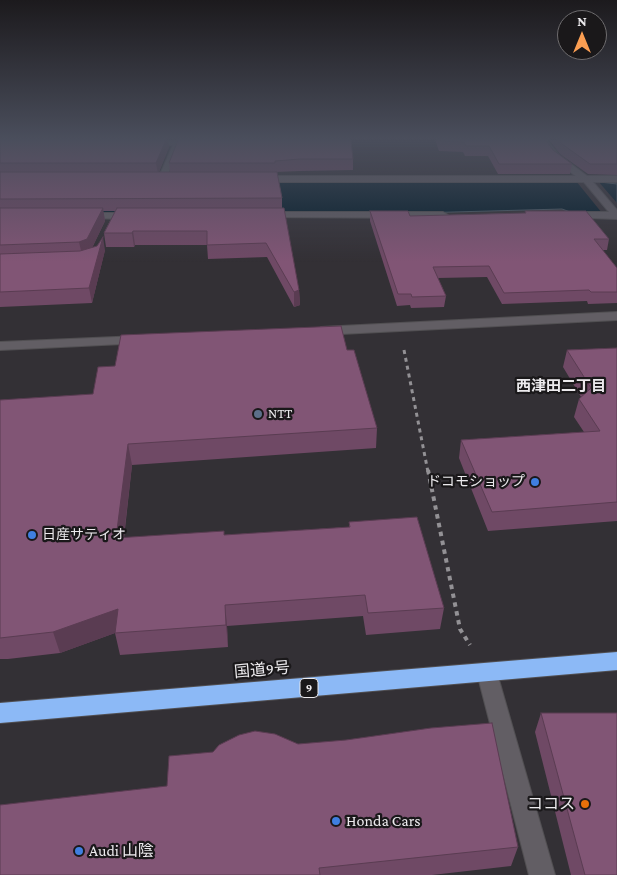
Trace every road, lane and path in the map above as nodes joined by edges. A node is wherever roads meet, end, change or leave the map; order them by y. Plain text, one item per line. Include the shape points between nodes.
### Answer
1 (587, 181) edge
2 (452, 215) edge
3 (558, 215) edge
4 (616, 215) edge
5 (76, 216) edge
6 (143, 216) edge
7 (259, 216) edge
8 (617, 316) edge
9 (399, 328) junction
10 (309, 332) edge
11 (150, 339) edge
12 (0, 346) edge
13 (617, 661) edge
14 (487, 673) junction
15 (0, 713) edge
16 (542, 875) edge

1 - 4 street
2 - 7 street
3 - 4 street
5 - 6 street via 112,220
8 - 9 street
9 - 10 street
9 - 14 path via 460,629
11 - 12 street
13 - 14 highway, 国道9号 / 9
14 - 15 highway, 国道9号 / 9
14 - 16 street

